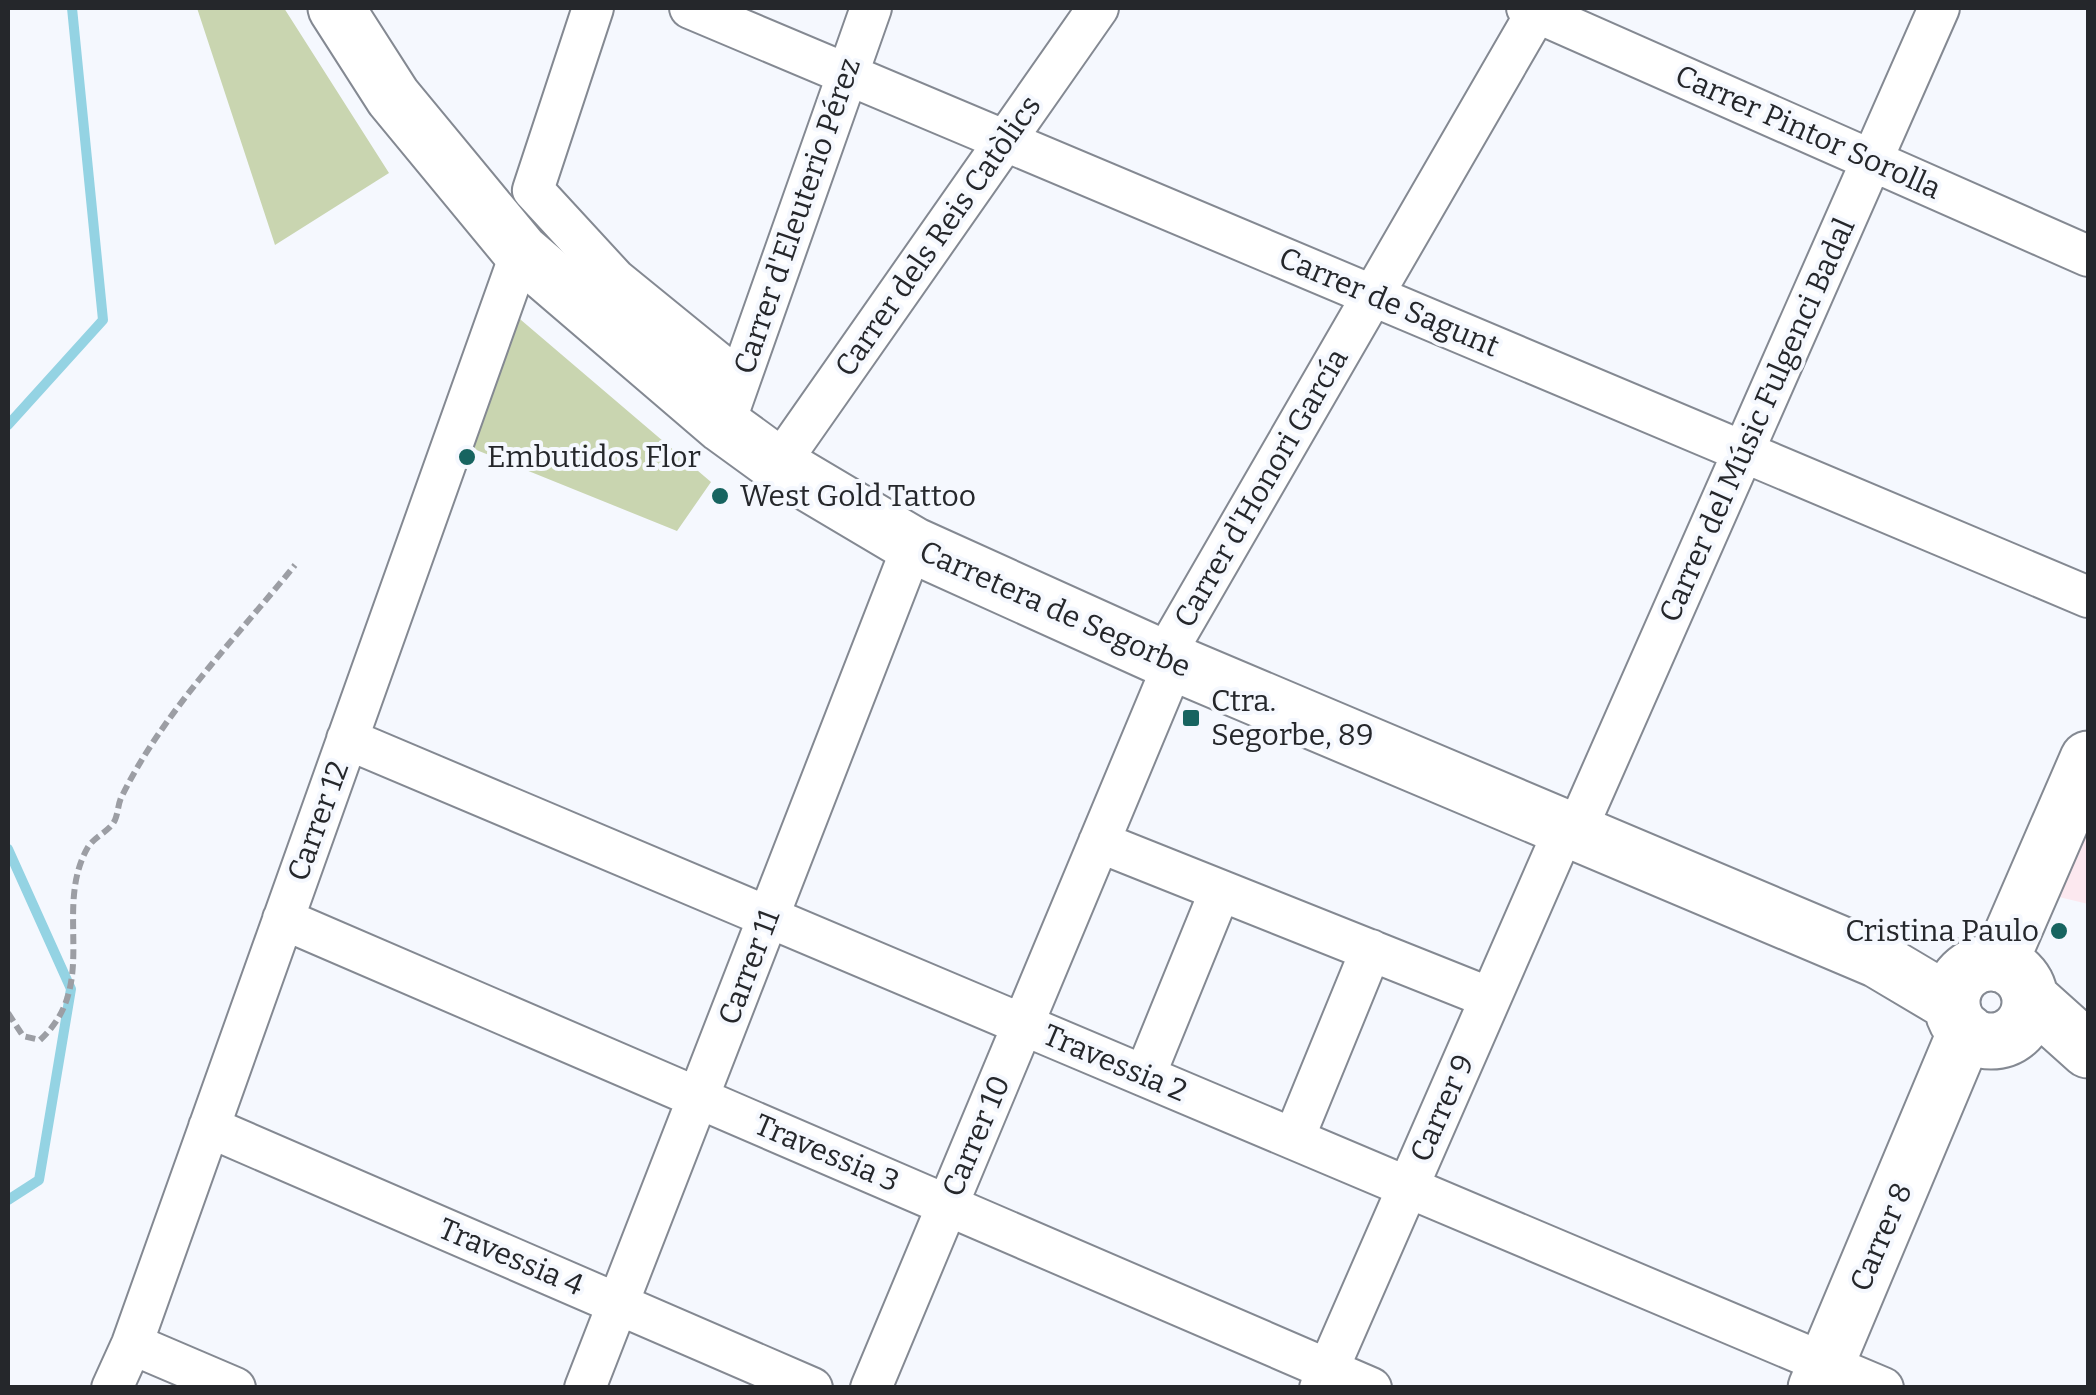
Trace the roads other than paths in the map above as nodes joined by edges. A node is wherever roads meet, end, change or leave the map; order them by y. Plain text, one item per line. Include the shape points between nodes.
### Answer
1 (336, 8) edge
2 (594, 8) edge
3 (690, 8) edge
4 (871, 8) edge
5 (1098, 8) edge
6 (1939, 8) edge
7 (1534, 9) edge
8 (847, 74) junction
9 (1005, 140) junction
10 (1872, 160) junction
11 (521, 252) junction
12 (2088, 256) edge
13 (1373, 295) junction
14 (731, 402) junction
15 (1743, 451) junction
16 (778, 465) junction
17 (913, 546) junction
18 (2088, 597) edge
19 (1168, 660) junction
20 (348, 739) junction
21 (2088, 759) edge
22 (1570, 830) junction
23 (1099, 842) junction
24 (1220, 890) junction
25 (768, 917) junction
26 (283, 919) junction
27 (1371, 950) junction
28 (1490, 998) junction
29 (1988, 1005) junction
30 (1023, 1024) junction
31 (2088, 1050) edge
32 (1145, 1075) junction
33 (698, 1098) junction
34 (209, 1127) junction
35 (1294, 1138) junction
36 (1408, 1186) junction
37 (947, 1205) junction
38 (618, 1304) junction
39 (132, 1344) junction
40 (1821, 1376) edge
41 (1324, 1378) edge
42 (112, 1388) edge
43 (235, 1388) edge
44 (585, 1388) edge
45 (812, 1388) edge
46 (871, 1388) edge
47 (1371, 1388) edge
48 (1883, 1388) edge

1 - 11 street, Carretera de Segorbe via 393,97
2 - 14 street, Carretera de Segorbe via 534,190
3 - 8 street, Carrer de Sagunt
4 - 8 street, Carrer d'Eleuterio Pérez
5 - 9 street, Carrer dels Reis Catòlics
6 - 10 street, Carrer del Músic Fulgenci Badal
7 - 10 street, Carrer Pintor Sorolla
7 - 13 street, Carrer d'Honori García
8 - 9 street, Carrer de Sagunt
8 - 14 street, Carrer d'Eleuterio Pérez
9 - 13 street, Carrer de Sagunt
9 - 16 street, Carrer dels Reis Catòlics
10 - 12 street, Carrer Pintor Sorolla
10 - 15 street, Carrer del Músic Fulgenci Badal
11 - 14 street, Carretera de Segorbe
11 - 20 street, Carrer 12
13 - 15 street, Carrer de Sagunt
13 - 19 street, Carrer d'Honori García
14 - 16 street, Carretera de Segorbe
15 - 18 street, Carrer de Sagunt
15 - 22 street, Carrer del Músic Fulgenci Badal
16 - 17 street, Carretera de Segorbe
17 - 19 street, Carretera de Segorbe
17 - 25 street, Carrer 11
19 - 22 street, Carretera de Segorbe
19 - 23 street, Carrer 10
20 - 25 street, Travessia 2
20 - 26 street, Carrer 12
21 - 29 street, Carrer 8
22 - 28 street, Carrer 9
22 - 29 street, Carretera de Segorbe
23 - 24 street
23 - 30 street, Carrer 10
24 - 27 street
24 - 32 street
25 - 30 street, Travessia 2
25 - 33 street, Carrer 11
26 - 33 street, Travessia 3
26 - 34 street, Carrer 12
27 - 28 street
27 - 35 street
28 - 36 street, Carrer 9
29 - 31 street, Carretera de Segorbe
29 - 40 street, Carrer 8
30 - 32 street, Travessia 2
30 - 37 street, Carrer 10
32 - 35 street, Travessia 2
33 - 37 street, Travessia 3
33 - 38 street, Carrer 11
34 - 38 street, Travessia 4
34 - 39 street, Carrer 12
35 - 36 street, Travessia 2
36 - 40 street, Travessia 2
36 - 41 street, Carrer 9
37 - 41 street, Travessia 3
37 - 46 street, Carrer 10
38 - 44 street, Carrer 11
38 - 45 street, Travessia 4
39 - 42 street, Carrer 12
39 - 43 street
40 - 48 street, Travessia 2
41 - 47 street, Travessia 3

